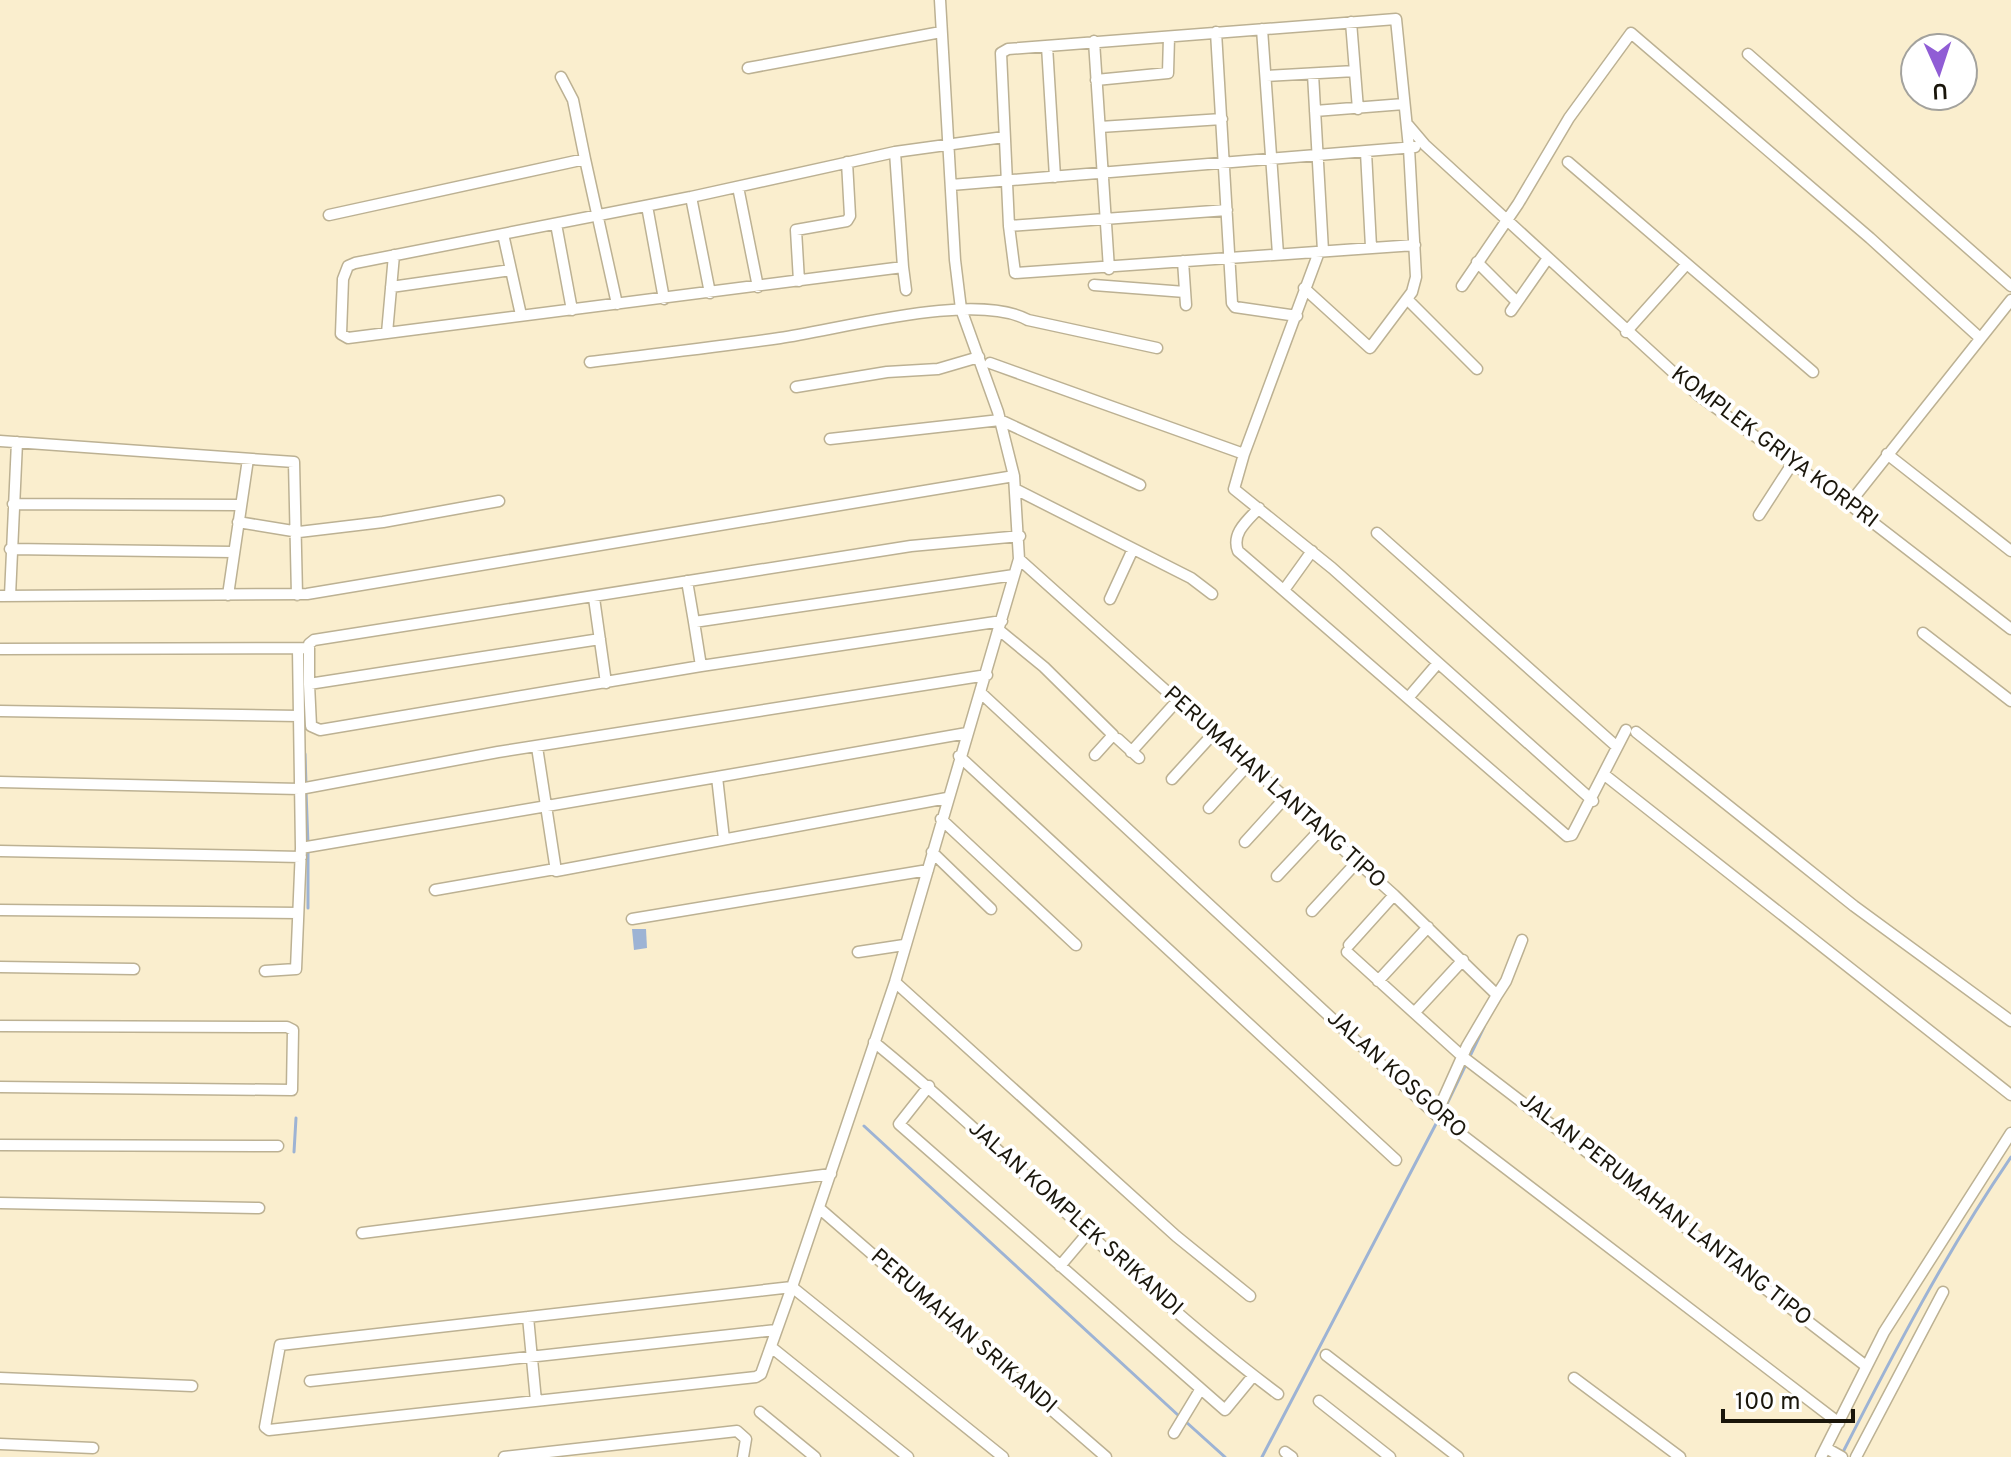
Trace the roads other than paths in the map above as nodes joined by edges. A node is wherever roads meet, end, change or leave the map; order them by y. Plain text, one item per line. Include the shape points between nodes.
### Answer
1 (940, 0) edge
2 (1351, 22) junction
3 (1262, 29) junction
4 (941, 32) junction
5 (1216, 32) junction
6 (1169, 37) junction
7 (1094, 41) junction
8 (1047, 46) junction
9 (1748, 54) dead end
10 (748, 68) dead end
11 (1355, 71) junction
12 (1313, 74) junction
13 (1266, 76) junction
14 (561, 77) dead end
15 (1096, 80) junction
16 (1404, 104) junction
17 (1358, 109) junction
18 (1315, 111) junction
19 (1222, 119) junction
20 (1407, 123) junction
21 (1100, 127) junction
22 (1004, 137) junction
23 (947, 144) junction
24 (1425, 145) junction
25 (1409, 148) junction
26 (895, 152) junction
27 (1366, 152) junction
28 (1318, 157) junction
29 (585, 159) junction
30 (1272, 161) junction
31 (847, 162) junction
32 (1568, 162) dead end
33 (1225, 164) junction
34 (1102, 174) junction
35 (1055, 177) junction
36 (1007, 181) junction
37 (951, 185) junction
38 (738, 187) junction
39 (691, 197) junction
40 (647, 206) junction
41 (1227, 210) junction
42 (597, 214) junction
43 (329, 215) dead end
44 (1507, 219) junction
45 (1105, 221) junction
46 (556, 224) junction
47 (1009, 226) junction
48 (503, 234) junction
49 (1415, 245) junction
50 (1371, 247) junction
51 (1321, 252) junction
52 (1278, 254) junction
53 (394, 255) junction
54 (1231, 258) junction
55 (1548, 258) junction
56 (1183, 261) junction
57 (1477, 262) junction
58 (1685, 266) junction
59 (903, 267) junction
60 (1109, 269) junction
61 (511, 270) junction
62 (799, 281) junction
63 (1094, 285) dead end
64 (1462, 286) dead end
65 (2011, 286) edge
66 (391, 287) junction
67 (758, 287) junction
68 (1304, 288) junction
69 (906, 290) dead end
70 (1185, 292) junction
71 (710, 293) junction
72 (664, 299) junction
73 (1407, 299) junction
74 (2011, 300) edge
75 (617, 304) junction
76 (1186, 305) dead end
77 (961, 309) junction
78 (572, 310) junction
79 (521, 315) junction
80 (1297, 316) junction
81 (1626, 332) junction
82 (387, 333) junction
83 (1980, 338) junction
84 (1157, 348) dead end
85 (979, 357) junction
86 (590, 362) dead end
87 (990, 363) dead end
88 (1477, 369) dead end
89 (1813, 372) dead end
90 (796, 387) dead end
91 (1000, 420) junction
92 (830, 439) dead end
93 (0, 441) edge
94 (17, 442) junction
95 (1244, 454) junction
96 (1887, 454) junction
97 (248, 459) junction
98 (1792, 464) junction
99 (1014, 476) junction
100 (1140, 485) dead end
101 (1015, 489) junction
102 (499, 501) dead end
103 (13, 504) junction
104 (1849, 504) junction
105 (240, 505) junction
106 (1259, 508) junction
107 (1759, 515) dead end
108 (238, 522) junction
109 (300, 531) junction
110 (1377, 533) dead end
111 (1020, 536) junction
112 (10, 549) junction
113 (1133, 549) junction
114 (1312, 551) junction
115 (2011, 551) edge
116 (233, 552) junction
117 (1019, 559) junction
118 (1014, 575) junction
119 (687, 581) junction
120 (1284, 590) junction
121 (1212, 594) dead end
122 (228, 595) junction
123 (302, 595) junction
124 (5, 596) edge
125 (594, 598) junction
126 (1110, 599) dead end
127 (694, 622) junction
128 (1000, 626) junction
129 (2011, 629) edge
130 (1923, 633) dead end
131 (600, 639) junction
132 (303, 648) junction
133 (0, 649) edge
134 (1438, 663) junction
135 (701, 666) junction
136 (987, 675) junction
137 (606, 683) junction
138 (309, 684) junction
139 (982, 694) junction
140 (1408, 698) junction
141 (1177, 701) junction
142 (2011, 701) edge
143 (0, 711) edge
144 (298, 716) junction
145 (967, 733) junction
146 (1213, 734) junction
147 (1118, 739) dead end
148 (1616, 746) junction
149 (537, 747) junction
150 (1095, 755) dead end
151 (959, 756) junction
152 (1248, 765) junction
153 (1606, 776) junction
154 (717, 777) junction
155 (1172, 779) dead end
156 (0, 782) edge
157 (304, 789) junction
158 (947, 798) junction
159 (1285, 798) junction
160 (1593, 801) junction
161 (545, 806) junction
162 (1209, 808) dead end
163 (941, 819) junction
164 (1320, 830) junction
165 (724, 839) junction
166 (1245, 842) dead end
167 (305, 850) junction
168 (0, 851) edge
169 (932, 852) junction
170 (1357, 862) junction
171 (555, 869) junction
172 (928, 870) junction
173 (1277, 876) dead end
174 (435, 890) dead end
175 (1394, 895) junction
176 (991, 909) dead end
177 (0, 910) edge
178 (1312, 911) dead end
179 (298, 913) junction
180 (632, 919) dead end
181 (1428, 927) junction
182 (1522, 940) dead end
183 (904, 945) junction
184 (1076, 945) dead end
185 (858, 952) dead end
186 (1463, 960) junction
187 (0, 967) edge
188 (134, 969) dead end
189 (265, 971) dead end
190 (1378, 981) junction
191 (895, 982) junction
192 (1497, 995) junction
193 (1415, 1012) junction
194 (2011, 1021) edge
195 (0, 1026) edge
196 (874, 1042) junction
197 (1463, 1058) junction
198 (929, 1086) junction
199 (0, 1087) edge
200 (2011, 1095) edge
201 (1439, 1118) junction
202 (2011, 1133) edge
203 (0, 1145) edge
204 (278, 1146) dead end
205 (1396, 1160) dead end
206 (831, 1174) junction
207 (0, 1203) edge
208 (259, 1208) dead end
209 (819, 1208) junction
210 (362, 1233) dead end
211 (1087, 1234) junction
212 (1060, 1266) junction
213 (792, 1287) junction
214 (1943, 1292) dead end
215 (1250, 1296) dead end
216 (528, 1317) junction
217 (776, 1330) junction
218 (771, 1347) junction
219 (1326, 1355) dead end
220 (531, 1357) junction
221 (1866, 1366) junction
222 (1253, 1376) junction
223 (0, 1378) edge
224 (1574, 1378) dead end
225 (310, 1381) dead end
226 (192, 1386) dead end
227 (1200, 1390) junction
228 (1278, 1394) dead end
229 (536, 1401) junction
230 (1319, 1401) dead end
231 (760, 1412) dead end
232 (1839, 1423) junction
233 (1174, 1433) dead end
234 (0, 1444) edge
235 (93, 1448) dead end
236 (1826, 1452) edge
237 (504, 1457) edge
238 (743, 1457) edge
239 (815, 1457) edge
240 (908, 1457) edge
241 (1003, 1457) edge
242 (1106, 1457) edge
243 (1390, 1457) edge
244 (1458, 1457) edge
245 (1680, 1457) edge
246 (1842, 1457) edge
247 (1856, 1457) edge

1 - 4 street
2 - 3 street
2 - 11 street
2 - 16 street via 1398,21
3 - 5 street
3 - 13 street
4 - 10 street
4 - 23 street
5 - 6 street
5 - 19 street
6 - 7 street
6 - 15 street via 1168,73
7 - 8 street
7 - 15 street
8 - 22 street via 1001,53
8 - 35 street
9 - 65 street
11 - 12 street
11 - 17 street
12 - 13 street
12 - 18 street
13 - 30 street
14 - 29 street via 573,100
15 - 21 street
16 - 17 street
16 - 20 street
17 - 18 street
18 - 28 street
19 - 21 street
19 - 33 street
20 - 24 street, KOMPLEK GRIYA KORPRI
20 - 25 street
21 - 34 street
22 - 23 street
22 - 36 street
23 - 26 street
23 - 37 street
24 - 25 street
24 - 44 street, KOMPLEK GRIYA KORPRI
25 - 27 street
25 - 49 street
26 - 31 street
26 - 59 street
27 - 28 street
27 - 50 street
28 - 30 street
28 - 51 street
29 - 42 street
29 - 43 street
30 - 33 street
30 - 52 street
31 - 38 street
31 - 62 street via 850,216 847,221 796,230
32 - 58 street
33 - 34 street
33 - 41 street
34 - 35 street
34 - 45 street
35 - 36 street
36 - 37 street
36 - 47 street
37 - 77 street
38 - 39 street
38 - 67 street
39 - 40 street
39 - 71 street
40 - 42 street
40 - 72 street
41 - 45 street
41 - 54 street
42 - 46 street
42 - 75 street
44 - 55 street, KOMPLEK GRIYA KORPRI
44 - 57 street
44 - 83 street via 1569,118 1621,42 1633,33
45 - 47 street
45 - 60 street
46 - 48 street
46 - 78 street
47 - 60 street via 1014,272
48 - 53 street
48 - 61 street
49 - 50 street
49 - 73 street via 1415,284
50 - 51 street
51 - 52 street
51 - 68 street
52 - 54 street
53 - 66 street
53 - 82 street via 348,266 343,279 342,336
54 - 56 street
54 - 80 street via 1234,306
55 - 57 street via 1514,307
55 - 81 street, KOMPLEK GRIYA KORPRI
56 - 60 street
56 - 70 street
57 - 64 street
58 - 81 street
58 - 89 street
59 - 62 street
59 - 69 street
61 - 66 street
61 - 79 street
62 - 67 street
63 - 70 street
66 - 82 street
67 - 71 street
68 - 73 street via 1370,348
68 - 80 street
70 - 76 street
71 - 72 street
72 - 75 street
73 - 88 street
74 - 83 street
75 - 78 street
77 - 84 street via 1011,311 1028,320
77 - 85 street
77 - 86 street
78 - 79 street
79 - 82 street
80 - 95 street
81 - 98 street, KOMPLEK GRIYA KORPRI via 1706,402
83 - 96 street
85 - 90 street via 938,369
85 - 91 street
87 - 95 street
91 - 92 street
91 - 99 street
91 - 100 street
93 - 94 street
94 - 97 street
94 - 103 street
95 - 106 street via 1234,489
96 - 104 street
96 - 115 street
97 - 105 street
97 - 109 street via 296,463
98 - 104 street, KOMPLEK GRIYA KORPRI
98 - 107 street
99 - 101 street
99 - 123 street
101 - 111 street
101 - 113 street
102 - 109 street
103 - 105 street
103 - 112 street
104 - 129 street, KOMPLEK GRIYA KORPRI
105 - 108 street
106 - 114 street
106 - 120 street via 1238,533 1236,545
108 - 109 street
108 - 116 street
109 - 123 street
110 - 148 street
111 - 117 street
111 - 119 street via 911,546
112 - 116 street
112 - 124 street
113 - 121 street
113 - 126 street
114 - 120 street
114 - 134 street
116 - 122 street
117 - 118 street
117 - 141 street, PERUMAHAN LANTANG TIPO
118 - 127 street
118 - 128 street
119 - 125 street
119 - 127 street
120 - 140 street
122 - 123 street
122 - 124 street
125 - 131 street
125 - 132 street via 314,640
127 - 135 street
128 - 135 street
128 - 136 street
128 - 150 street via 1113,735
130 - 142 street
131 - 137 street
131 - 138 street
132 - 133 street
132 - 138 street
132 - 144 street
134 - 140 street
134 - 160 street
135 - 137 street
136 - 139 street
136 - 149 street
137 - 138 street via 316,730 311,726
139 - 145 street
139 - 201 street, JALAN KOSGORO
140 - 160 street via 1567,836
141 - 146 street, PERUMAHAN LANTANG TIPO
141 - 147 street via 1135,755
143 - 144 street
144 - 157 street
145 - 151 street
145 - 154 street
146 - 152 street, PERUMAHAN LANTANG TIPO
146 - 155 street
148 - 153 street
148 - 194 street via 1631,731
149 - 157 street
149 - 161 street
151 - 158 street
151 - 205 street
152 - 159 street, PERUMAHAN LANTANG TIPO
152 - 162 street
153 - 160 street
153 - 200 street
154 - 161 street
154 - 165 street
156 - 157 street
157 - 167 street
158 - 163 street
158 - 165 street
159 - 164 street, PERUMAHAN LANTANG TIPO
159 - 166 street
161 - 167 street
161 - 171 street
163 - 169 street
163 - 184 street
164 - 170 street, PERUMAHAN LANTANG TIPO
164 - 173 street
165 - 171 street
167 - 168 street
167 - 179 street
169 - 172 street
169 - 176 street
170 - 175 street, PERUMAHAN LANTANG TIPO
170 - 178 street
171 - 174 street
172 - 180 street
172 - 183 street
175 - 181 street, PERUMAHAN LANTANG TIPO
175 - 190 street, JALAN PERUMAHAN LANTANG TIPO via 1348,948
177 - 179 street
179 - 189 street via 296,969
181 - 186 street, PERUMAHAN LANTANG TIPO
181 - 190 street
182 - 192 street
183 - 185 street
183 - 191 street
186 - 192 street, PERUMAHAN LANTANG TIPO
186 - 193 street
187 - 188 street
190 - 193 street, JALAN PERUMAHAN LANTANG TIPO
191 - 196 street
191 - 215 street via 1176,1236
192 - 197 street
193 - 197 street, JALAN PERUMAHAN LANTANG TIPO
195 - 199 street via 287,1027 293,1030 293,1089
196 - 198 street, JALAN KOMPLEK SRIKANDI
196 - 206 street
197 - 201 street
197 - 221 street, JALAN PERUMAHAN LANTANG TIPO
198 - 211 street, JALAN KOMPLEK SRIKANDI
198 - 212 street via 899,1124
201 - 232 street, JALAN KOSGORO
202 - 221 street
203 - 204 street
206 - 209 street
206 - 210 street
207 - 208 street
209 - 213 street
209 - 242 street, PERUMAHAN SRIKANDI
211 - 212 street
211 - 222 street, JALAN KOMPLEK SRIKANDI
212 - 227 street
213 - 216 street
213 - 217 street
213 - 241 street
214 - 247 street
216 - 220 street
216 - 229 street via 280,1345 265,1427
217 - 218 street
217 - 220 street
218 - 229 street via 756,1377
218 - 240 street
219 - 244 street
220 - 225 street
220 - 229 street
221 - 232 street
222 - 227 street via 1225,1410
222 - 228 street, JALAN KOMPLEK SRIKANDI
223 - 226 street
224 - 245 street
227 - 233 street
230 - 243 street
231 - 239 street
232 - 236 street
234 - 235 street
236 - 246 street
237 - 238 street via 737,1431 746,1439

